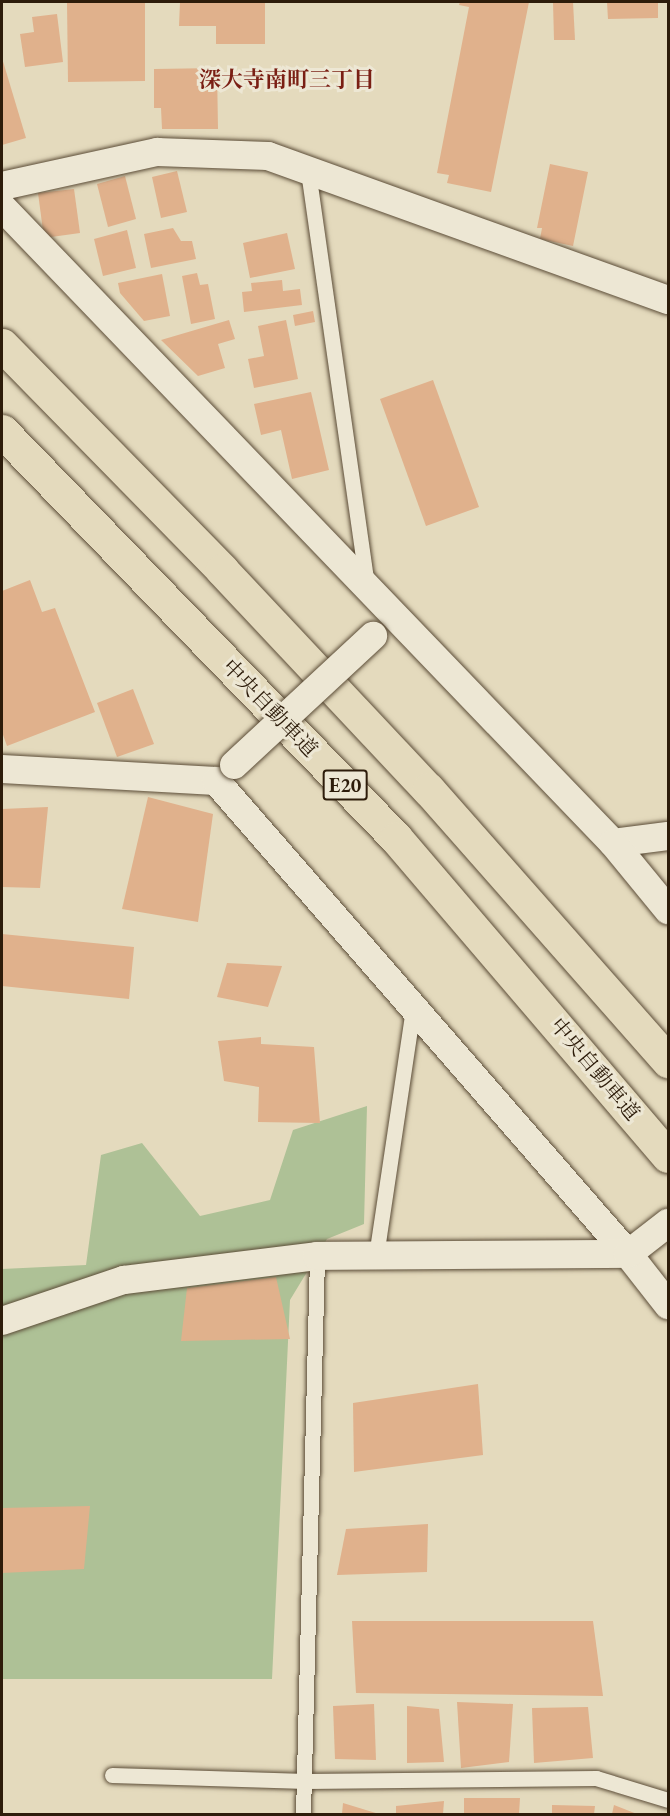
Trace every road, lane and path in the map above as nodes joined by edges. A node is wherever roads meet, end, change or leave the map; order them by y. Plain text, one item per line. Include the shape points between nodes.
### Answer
1 (308, 171) junction
2 (2, 186) edge
3 (2, 207) edge
4 (669, 300) edge
5 (2, 345) edge
6 (2, 431) edge
7 (366, 584) junction
8 (396, 618) junction
9 (2, 769) edge
10 (225, 773) junction
11 (669, 837) edge
12 (613, 843) junction
13 (669, 910) edge
14 (413, 1007) junction
15 (669, 1061) edge
16 (669, 1156) edge
17 (669, 1223) edge
18 (637, 1248) junction
19 (317, 1256) junction
20 (376, 1256) junction
21 (669, 1305) edge
22 (2, 1321) edge
23 (112, 1775) dead end
24 (306, 1781) junction
25 (669, 1800) edge
26 (303, 1815) edge

1 - 2 street via 268,156 157,152
1 - 4 street
1 - 7 lane
3 - 7 street
5 - 15 highway, E20 via 428,789
6 - 16 highway, 中央自動車道 / E20 via 396,838
7 - 8 street
8 - 10 street, bridge
8 - 12 street
9 - 10 street
10 - 14 street
11 - 12 street
12 - 13 street
14 - 18 street
14 - 20 lane
17 - 18 street
18 - 20 street
18 - 21 street
19 - 20 street
19 - 22 street via 124,1280
19 - 24 lane
23 - 24 lane
24 - 25 lane via 596,1778
24 - 26 lane

